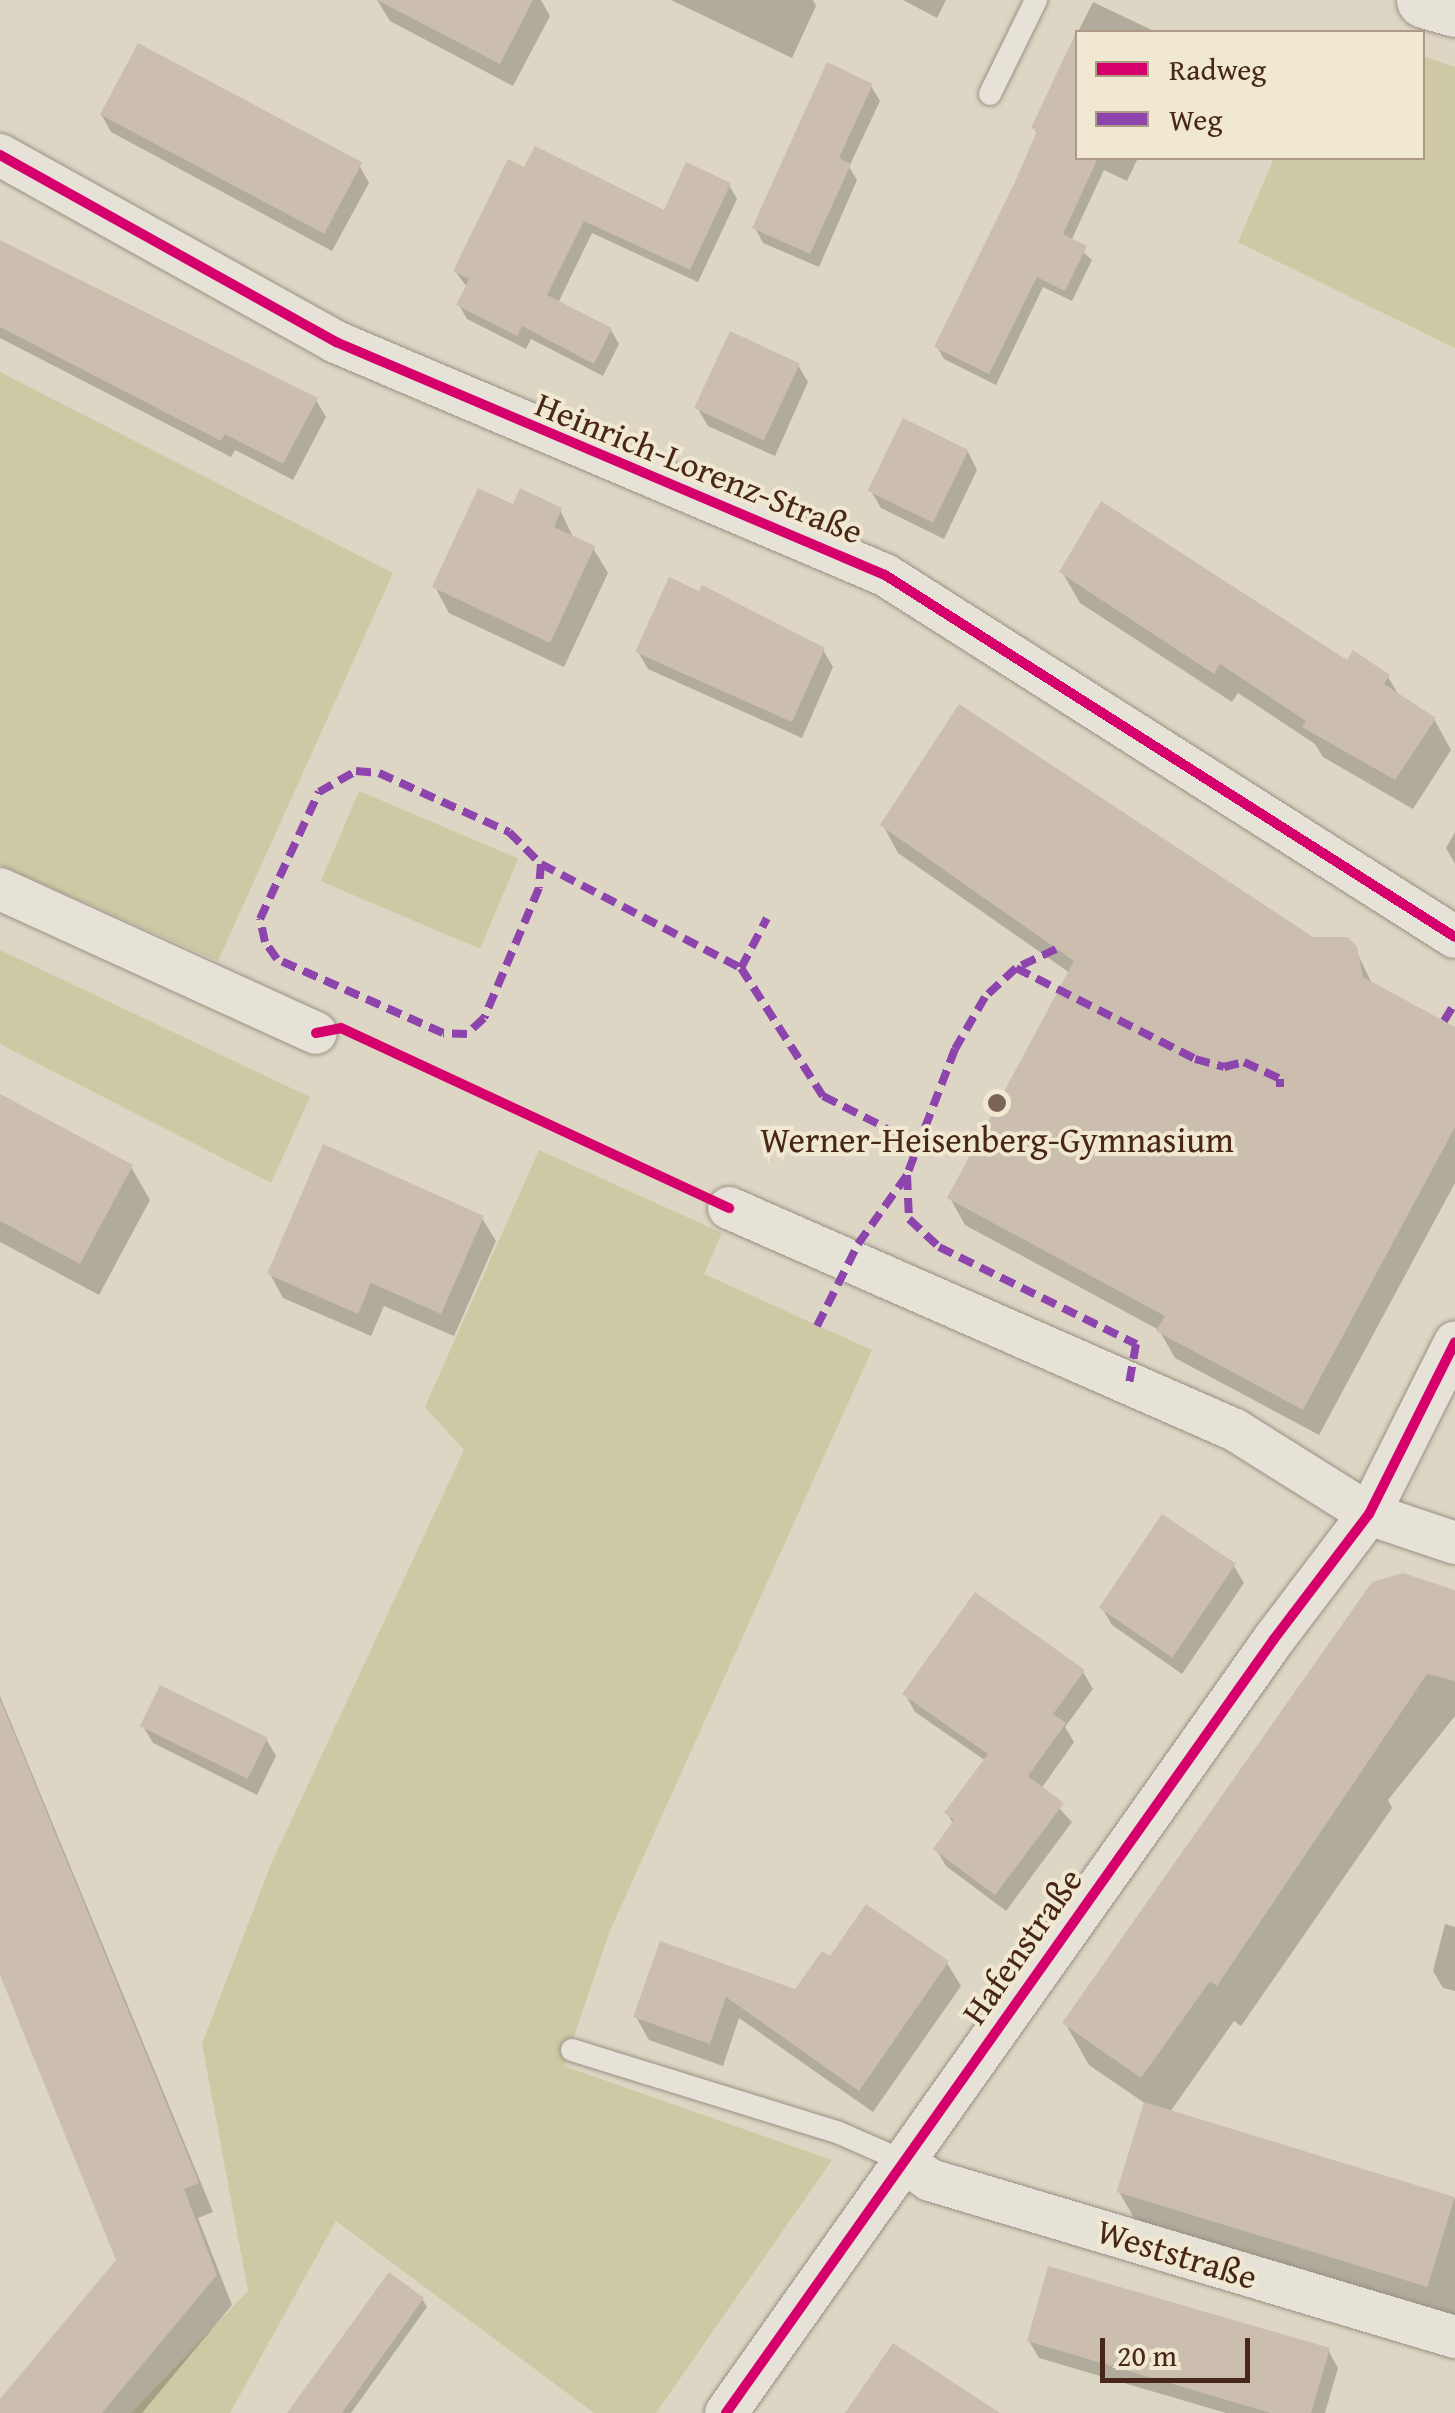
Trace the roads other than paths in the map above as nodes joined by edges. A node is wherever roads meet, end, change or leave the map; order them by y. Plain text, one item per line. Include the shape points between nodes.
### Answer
1 (1036, 0) edge
2 (1424, 0) edge
3 (1455, 9) edge
4 (990, 94) dead end
5 (0, 155) edge
6 (0, 889) edge
7 (1455, 937) edge
8 (316, 1033) dead end
9 (729, 1208) dead end
10 (1455, 1342) edge
11 (1369, 1514) junction
12 (1455, 1543) edge
13 (572, 2050) dead end
14 (903, 2161) junction
15 (1455, 2337) edge
16 (726, 2413) edge

1 - 4 lane
2 - 3 main road
5 - 7 street, Heinrich-Lorenz-Straße via 336,342 885,574
6 - 8 street
9 - 11 street via 1234,1430
10 - 11 street, Hafenstraße
11 - 12 street
11 - 14 street, Hafenstraße
13 - 14 lane via 837,2132
14 - 15 street, Weststraße via 930,2180
14 - 16 street, Hafenstraße

